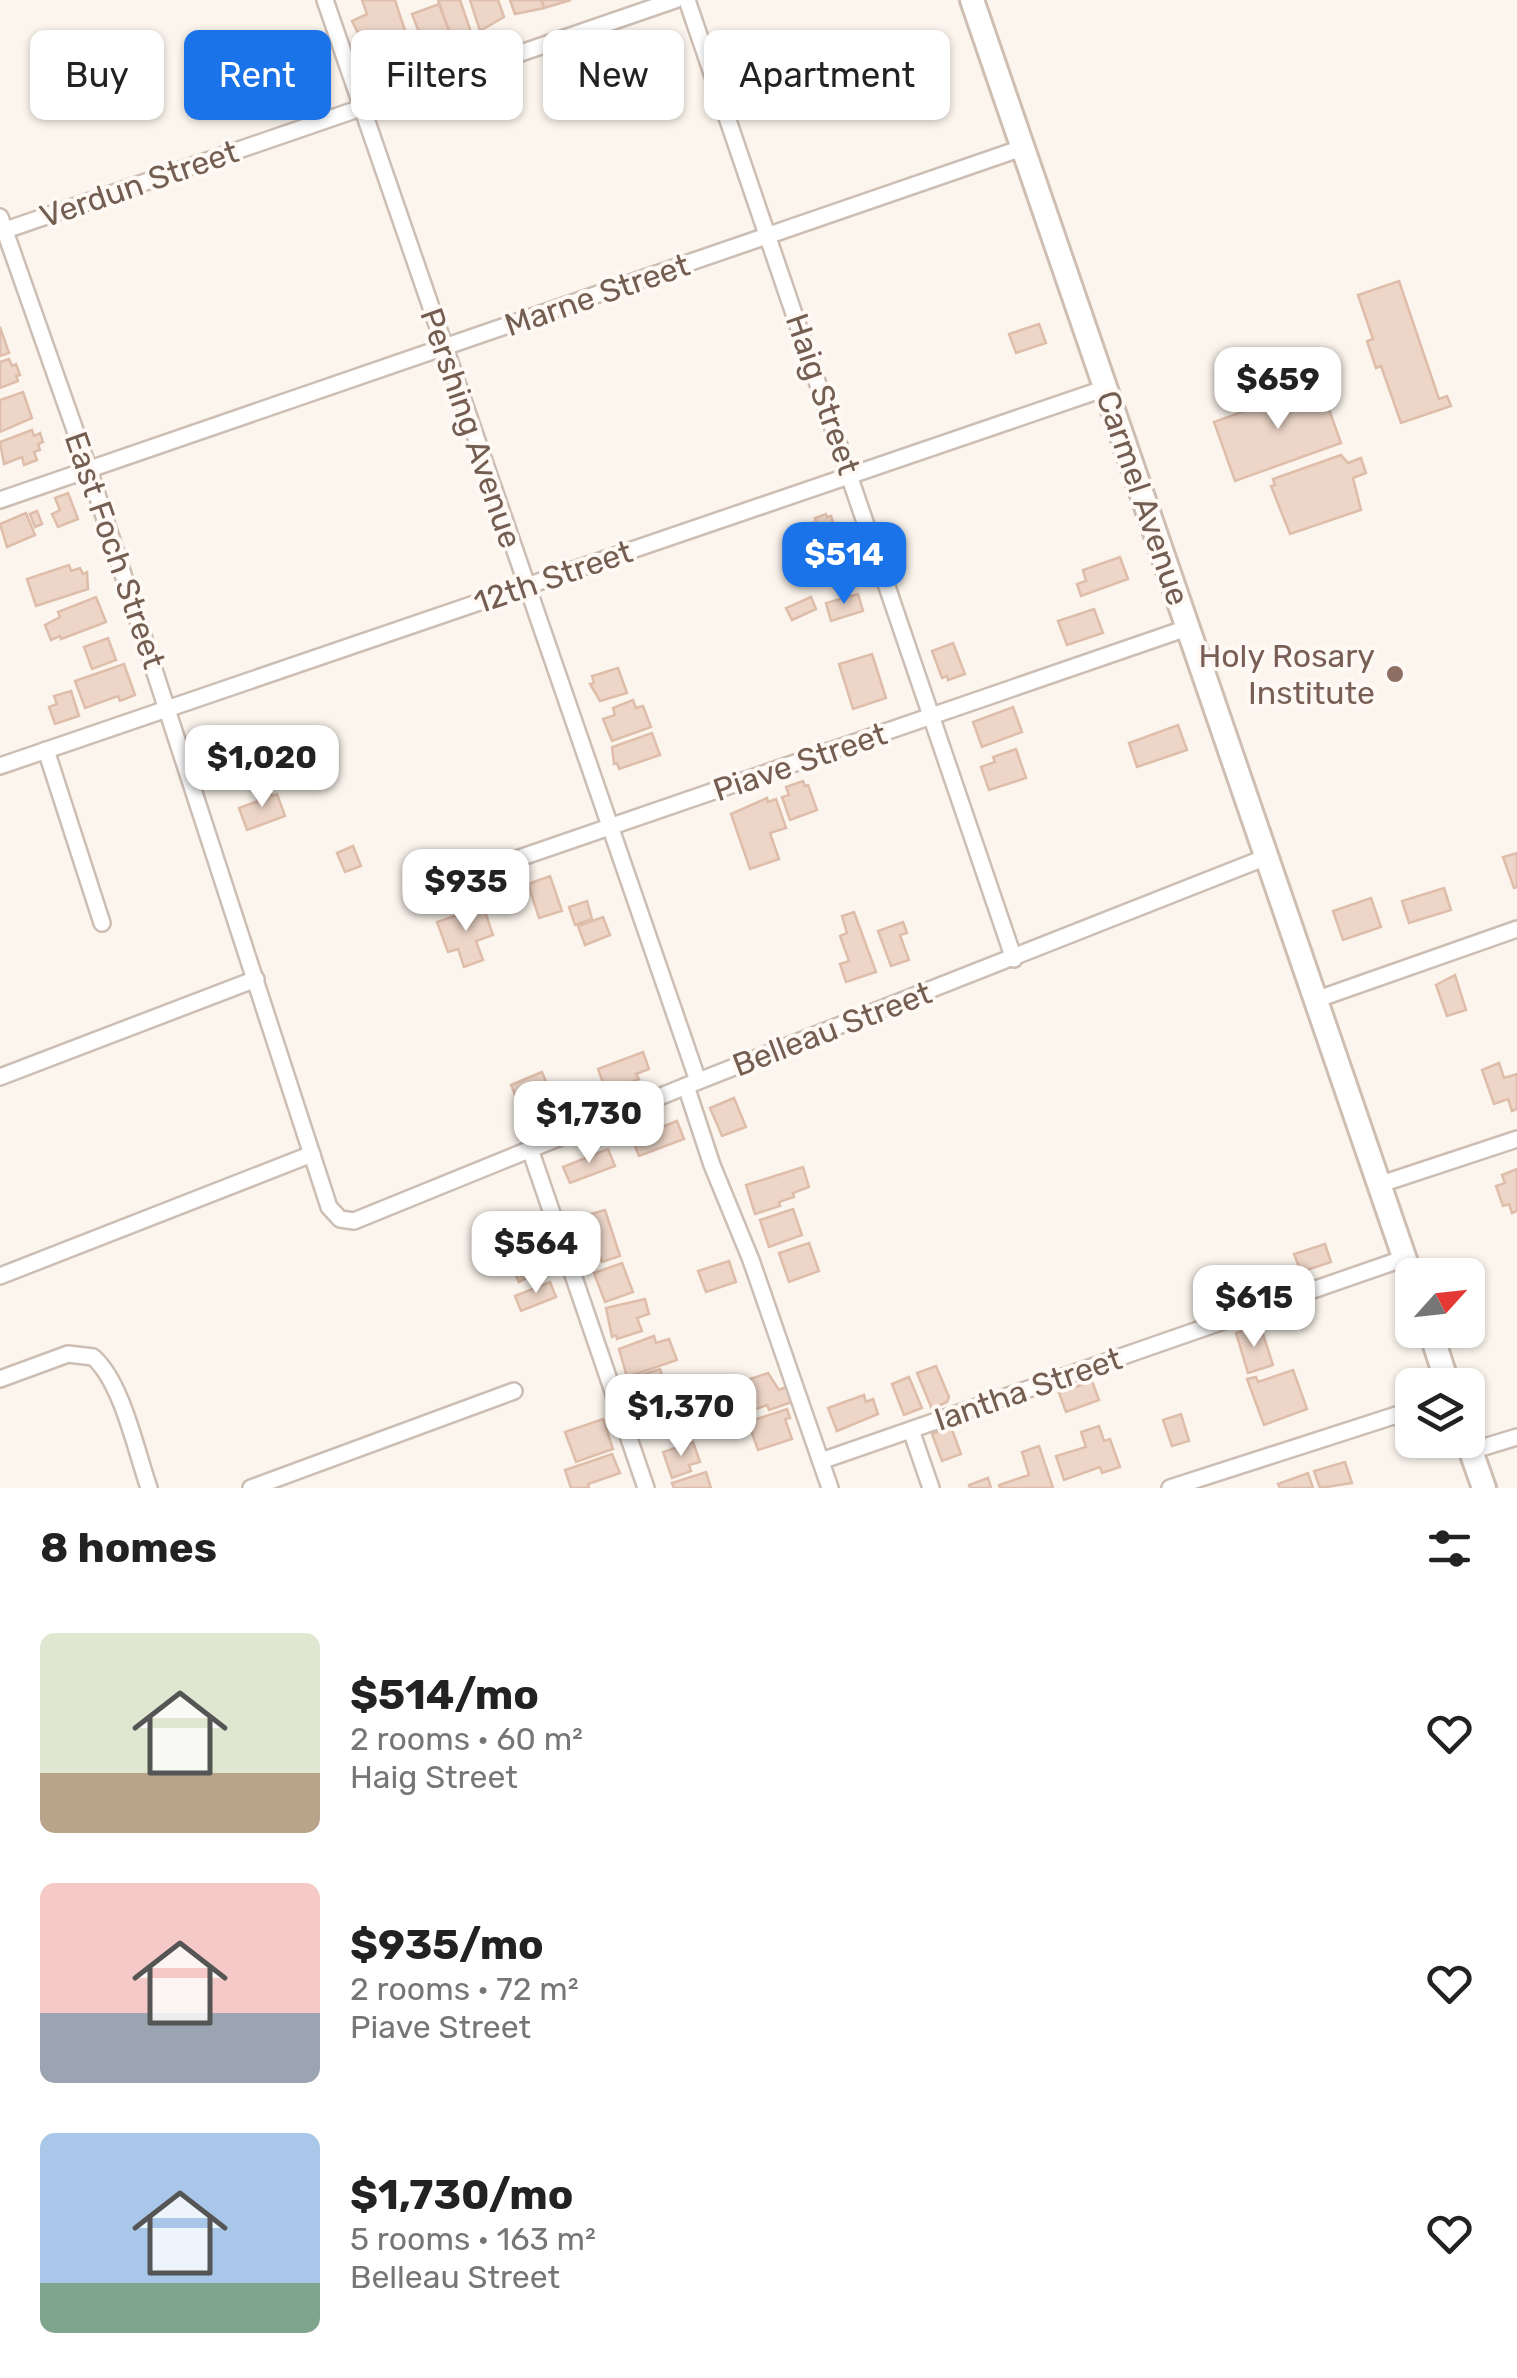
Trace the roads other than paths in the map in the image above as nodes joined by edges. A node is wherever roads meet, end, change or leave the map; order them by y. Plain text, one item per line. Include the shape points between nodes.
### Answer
1 (326, 0) edge
2 (675, 0) edge
3 (687, 0) edge
4 (972, 0) edge
5 (523, 51) edge
6 (351, 76) edge
7 (351, 109) edge
8 (366, 120) edge
9 (1022, 148) junction
10 (2, 226) edge
11 (768, 235) junction
12 (444, 348) junction
13 (1106, 388) junction
14 (89, 470) junction
15 (850, 475) junction
16 (0, 500) edge
17 (526, 586) junction
18 (1187, 628) junction
19 (168, 709) junction
20 (930, 717) junction
21 (46, 750) junction
22 (0, 766) edge
23 (610, 828) junction
24 (1264, 858) junction
25 (412, 896) dead end
26 (102, 924) dead end
27 (1517, 930) edge
28 (1014, 958) junction
29 (256, 979) junction
30 (1315, 1000) junction
31 (0, 1077) edge
32 (692, 1083) junction
33 (1517, 1138) edge
34 (530, 1149) junction
35 (312, 1154) junction
36 (1378, 1185) junction
37 (345, 1221) joint
38 (1405, 1258) edge
39 (1395, 1274) edge
40 (0, 1276) edge
41 (0, 1379) edge
42 (514, 1391) dead end
43 (1395, 1415) edge
44 (911, 1430) junction
45 (1517, 1437) edge
46 (1485, 1443) edge
47 (1474, 1458) edge
48 (822, 1461) junction
49 (149, 1488) edge
50 (251, 1488) edge
51 (646, 1488) edge
52 (830, 1488) edge
53 (931, 1488) edge
54 (1170, 1488) edge
55 (1484, 1488) edge

1 - 6 street, Pershing Avenue
2 - 5 street, Verdun Street
3 - 11 street, Haig Street
4 - 9 main road, Carmel Avenue
7 - 10 street, Verdun Street
8 - 12 street, Pershing Avenue
9 - 11 street, Marne Street
9 - 13 main road, Carmel Avenue
10 - 14 street, East Foch Street
11 - 12 street, Marne Street
11 - 15 street, Haig Street
12 - 14 street, Marne Street
12 - 17 street, Pershing Avenue
13 - 15 street, 12th Street
13 - 18 main road, Carmel Avenue
14 - 16 street, Marne Street
14 - 19 street, East Foch Street
15 - 17 street, 12th Street
15 - 20 street, Haig Street
17 - 19 street, 12th Street
17 - 23 street, Pershing Avenue
18 - 20 street, Piave Street
18 - 24 main road, Carmel Avenue
19 - 21 street, 12th Street
19 - 29 street, East Foch Street
20 - 23 street, Piave Street
20 - 28 street, Haig Street
21 - 22 street, 12th Street
21 - 26 street
23 - 25 street, Piave Street
23 - 32 street, Pershing Avenue
24 - 28 street, Belleau Street
24 - 30 main road, Carmel Avenue
27 - 30 street
28 - 32 street, Belleau Street
29 - 31 street
29 - 35 street, East Foch Street
30 - 36 main road, Carmel Avenue
32 - 34 street, Belleau Street
32 - 48 street, Pershing Avenue via 712,1165
33 - 36 street
34 - 37 street, Belleau Street
34 - 51 street
35 - 37 street, East Foch Street via 329,1208
35 - 40 street
36 - 38 main road, Carmel Avenue
39 - 44 street, Iantha Street
41 - 49 street via 68,1354 93,1357 118,1396
42 - 50 street
43 - 54 street
44 - 48 street, Iantha Street
44 - 53 street
45 - 46 street
47 - 55 main road
48 - 52 street, Pershing Avenue

